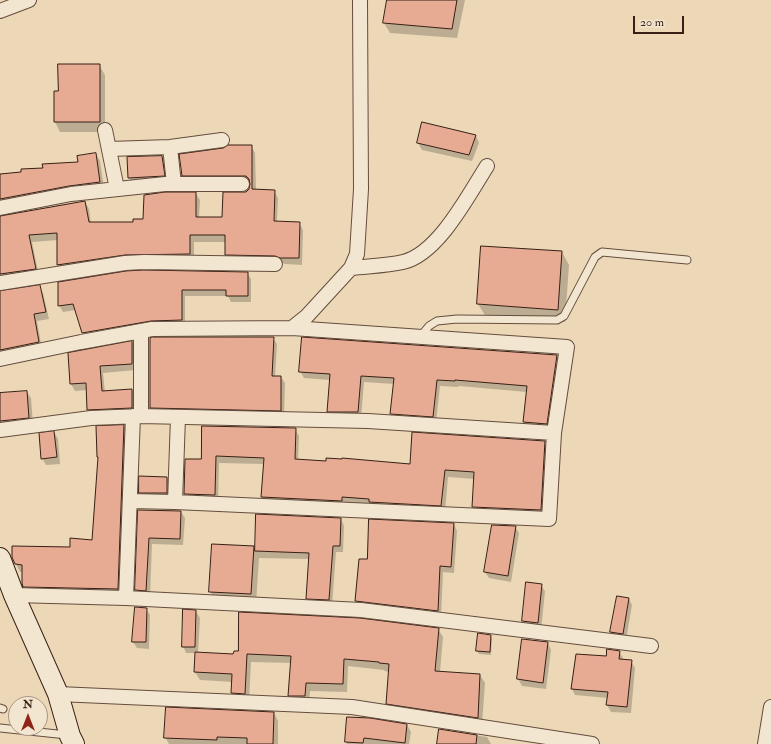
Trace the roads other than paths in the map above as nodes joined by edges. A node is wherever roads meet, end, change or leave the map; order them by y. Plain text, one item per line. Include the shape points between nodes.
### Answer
1 (29, 0) edge
2 (360, 0) edge
3 (0, 11) edge
4 (105, 130) dead end
5 (222, 140) dead end
6 (170, 147) junction
7 (109, 149) junction
8 (487, 166) dead end
9 (174, 184) junction
10 (242, 184) dead end
11 (117, 189) junction
12 (0, 208) edge
13 (687, 260) dead end
14 (275, 264) dead end
15 (350, 268) junction
16 (0, 283) edge
17 (292, 328) junction
18 (141, 331) junction
19 (420, 337) junction
20 (0, 359) edge
21 (137, 416) junction
22 (178, 417) junction
23 (0, 430) edge
24 (554, 432) junction
25 (131, 501) junction
26 (175, 502) junction
27 (0, 558) edge
28 (14, 595) junction
29 (126, 598) junction
30 (651, 646) dead end
31 (58, 694) junction
32 (771, 707) edge
33 (0, 728) edge
34 (72, 740) edge
35 (592, 744) edge
36 (765, 744) edge

1 - 3 street
2 - 15 street via 361,189 357,254
4 - 7 street
5 - 6 street
6 - 7 street
6 - 9 street
7 - 11 street
8 - 15 street via 451,223 426,251 404,262
9 - 10 street
9 - 11 street
11 - 12 street via 71,194
13 - 19 lane via 602,252 595,257 564,316 557,320 437,321
14 - 16 street via 125,263
15 - 17 street via 307,316
17 - 18 street
17 - 19 street
18 - 20 street
18 - 21 street
19 - 24 street via 567,347
21 - 22 street
21 - 23 street via 91,418
21 - 25 street
22 - 24 street via 368,421
22 - 26 street
24 - 26 street via 549,519
25 - 26 street
25 - 29 street
27 - 28 street
28 - 29 street
28 - 31 street
29 - 30 street via 361,610
31 - 34 street
31 - 35 street via 352,707
32 - 36 street
33 - 34 lane

